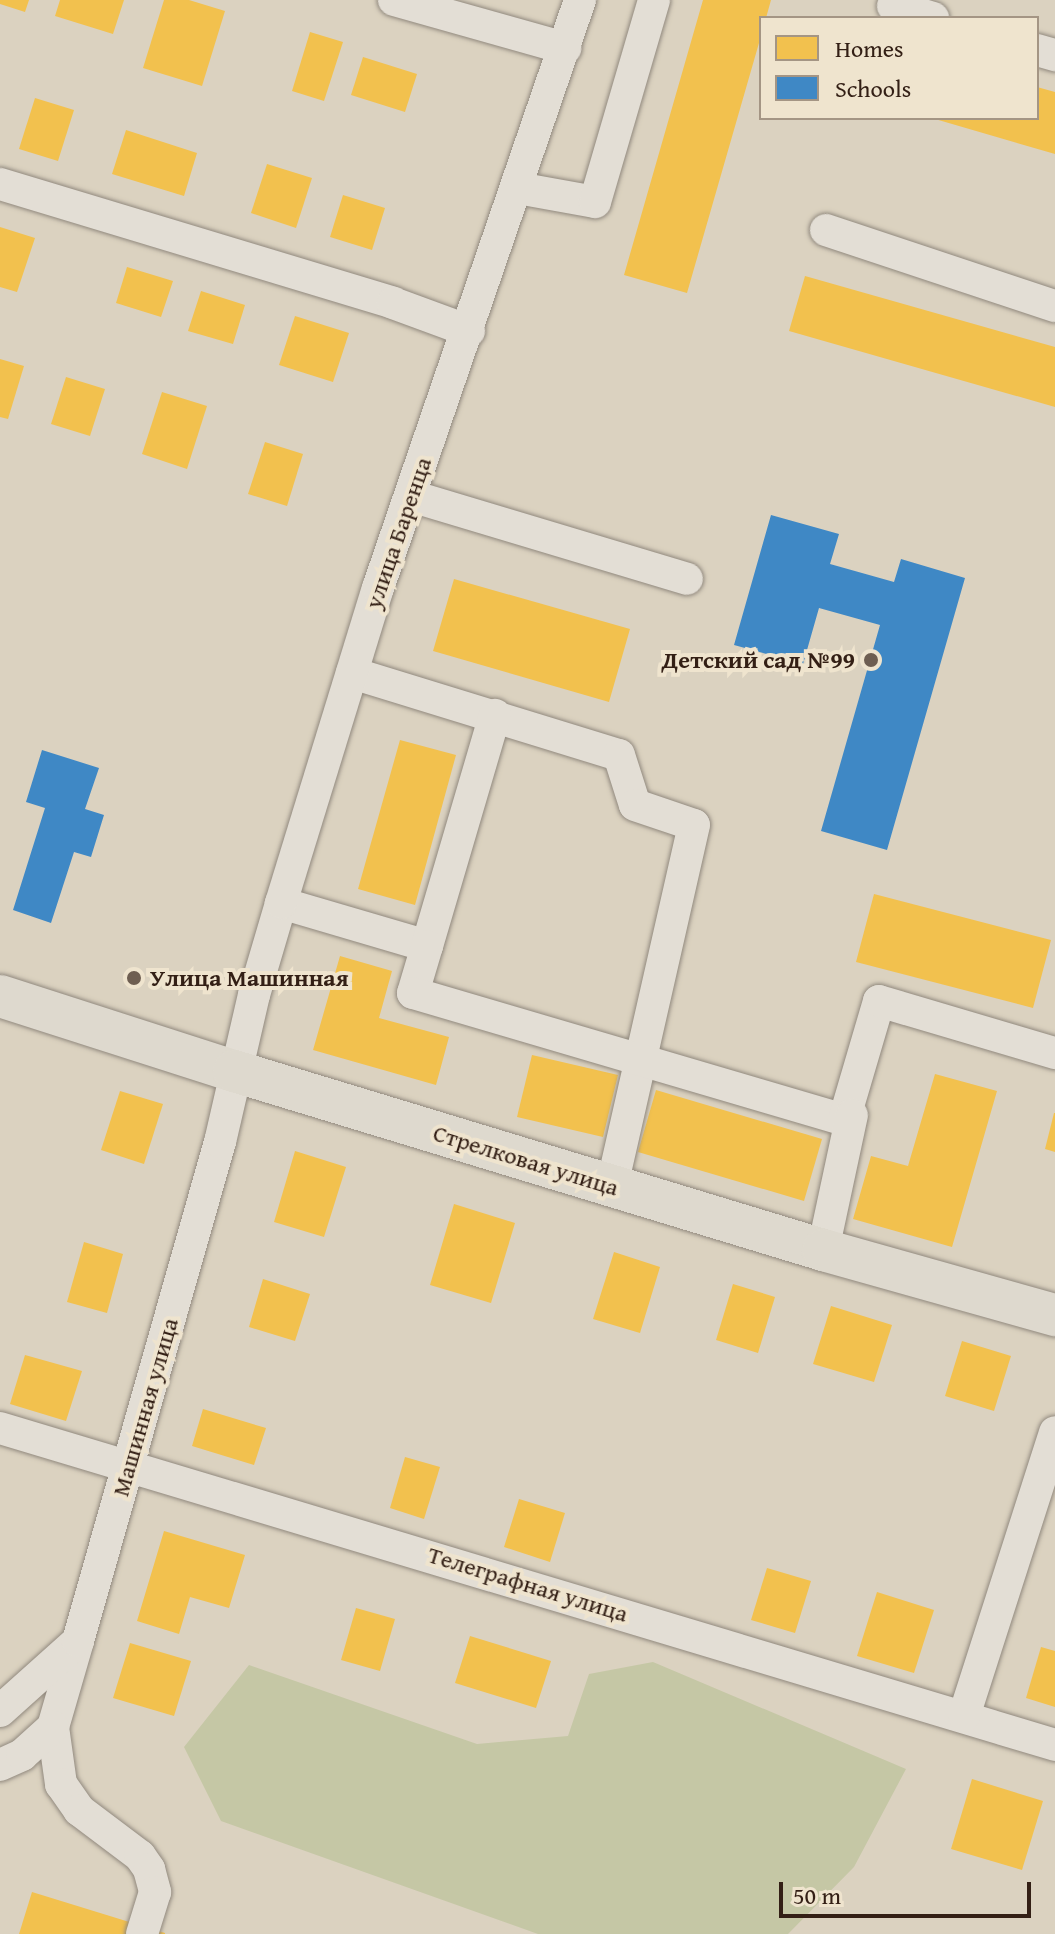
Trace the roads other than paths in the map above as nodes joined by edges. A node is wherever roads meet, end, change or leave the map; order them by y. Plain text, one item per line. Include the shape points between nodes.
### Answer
1 (394, 0) edge
2 (580, 0) edge
3 (654, 0) edge
4 (893, 6) dead end
5 (926, 16) edge
6 (565, 48) junction
7 (0, 184) edge
8 (518, 188) junction
9 (826, 230) dead end
10 (1055, 306) edge
11 (469, 331) junction
12 (411, 496) junction
13 (687, 579) dead end
14 (352, 673) junction
15 (495, 715) junction
16 (281, 903) junction
17 (427, 946) junction
18 (0, 996) edge
19 (1055, 1053) edge
20 (640, 1060) junction
21 (234, 1071) junction
22 (852, 1115) dead end
23 (612, 1186) junction
24 (823, 1250) junction
25 (1055, 1315) edge
26 (0, 1428) edge
27 (1055, 1432) edge
28 (130, 1464) junction
29 (78, 1641) junction
30 (4, 1702) edge
31 (964, 1716) junction
32 (53, 1727) junction
33 (1055, 1745) edge
34 (0, 1765) edge
35 (142, 1934) edge

1 - 6 street
2 - 6 street, улица Баренца
3 - 8 street via 595,202
4 - 5 street
6 - 8 street, улица Баренца
7 - 11 street
8 - 11 street, улица Баренца
9 - 10 street
11 - 12 street, улица Баренца
12 - 13 street
12 - 14 street, улица Баренца
14 - 15 street
14 - 16 street, улица Баренца
15 - 17 street
15 - 20 street via 619,755 635,805 694,825
16 - 17 street
16 - 21 street, улица Баренца
17 - 20 street via 413,993
18 - 21 main road, Стрелковая улица
19 - 20 street via 879,1001 844,1120
20 - 23 street
21 - 23 main road, Стрелковая улица
21 - 28 street, Машинная улица via 220,1142
22 - 24 street
23 - 24 main road, Стрелковая улица
24 - 25 main road, Стрелковая улица
26 - 28 street, Телеграфная улица
27 - 31 street
28 - 29 street, Машинная улица
28 - 31 street, Телеграфная улица
29 - 30 street
29 - 32 street, Машинная улица
31 - 33 street, Телеграфная улица
32 - 34 street via 22,1755
32 - 35 street via 68,1799 149,1869 155,1892

